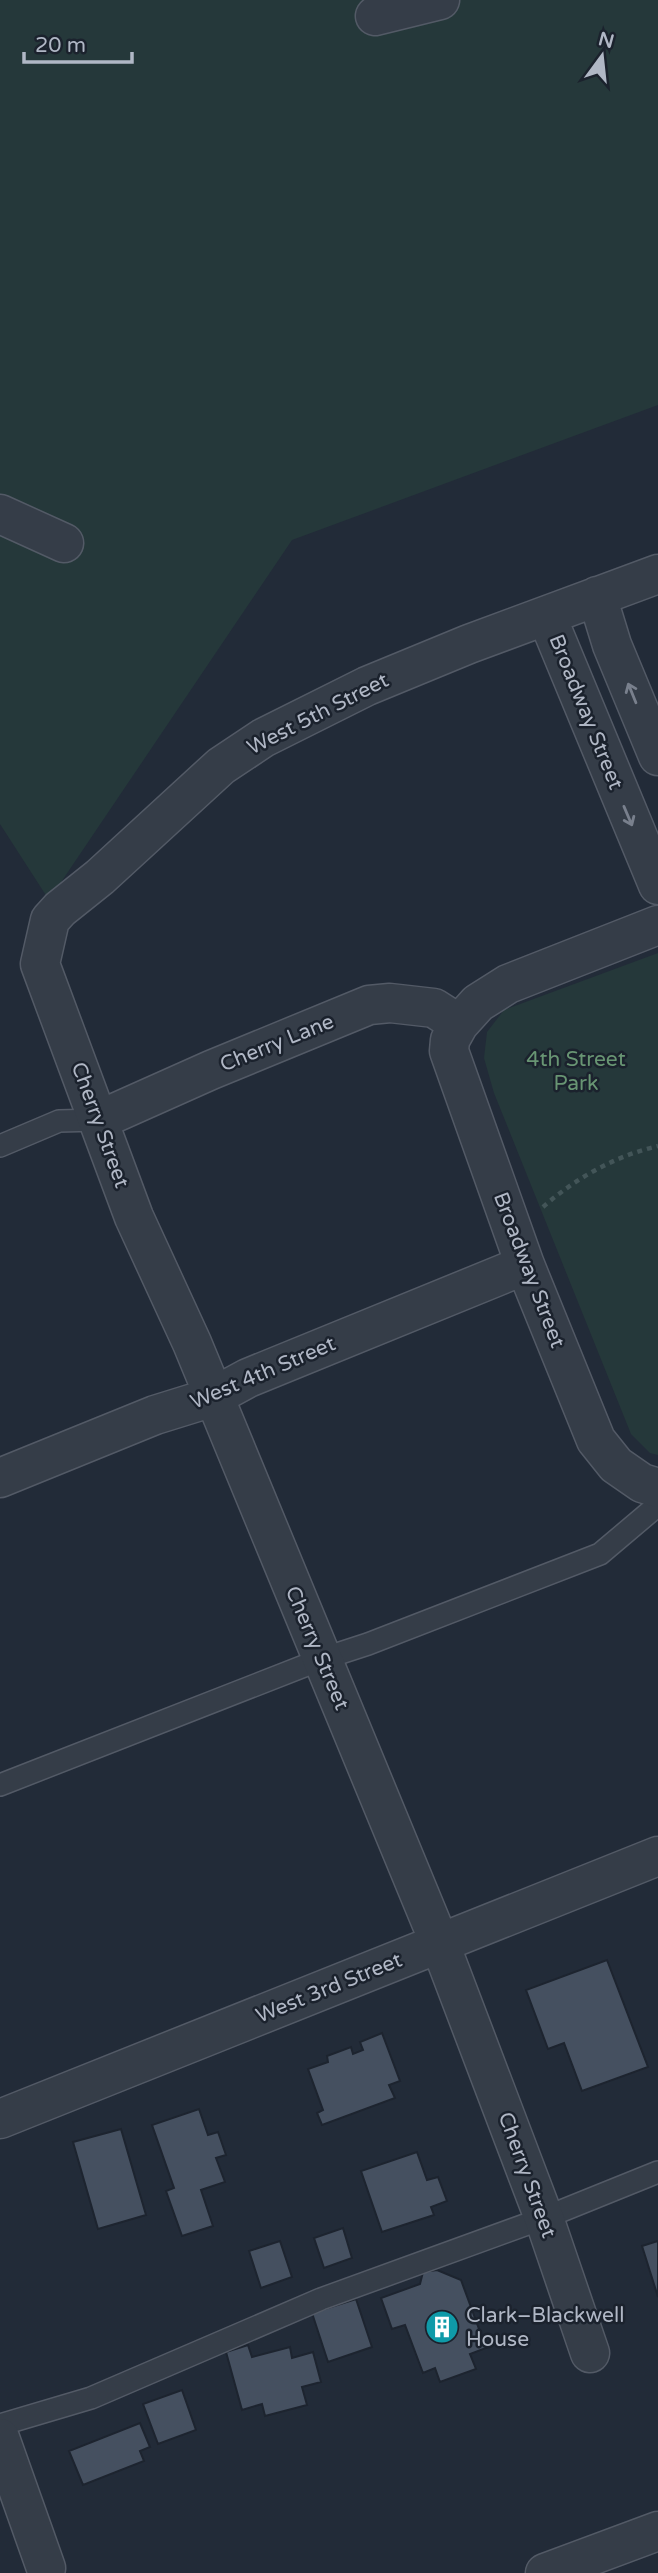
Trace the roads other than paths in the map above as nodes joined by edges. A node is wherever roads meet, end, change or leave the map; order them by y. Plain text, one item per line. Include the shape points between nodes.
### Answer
1 (440, 0) edge
2 (375, 16) dead end
3 (0, 514) edge
4 (64, 543) dead end
5 (658, 574) edge
6 (597, 596) junction
7 (547, 617) junction
8 (658, 756) edge
9 (658, 885) edge
10 (658, 925) edge
11 (43, 947) joint
12 (459, 1024) junction
13 (99, 1120) junction
14 (0, 1146) edge
15 (525, 1265) junction
16 (213, 1397) junction
17 (0, 1478) edge
18 (658, 1493) edge
19 (322, 1659) junction
20 (0, 1785) edge
21 (658, 1856) edge
22 (440, 1944) junction
23 (0, 2119) edge
24 (658, 2172) edge
25 (544, 2218) junction
26 (590, 2353) dead end
27 (0, 2425) edge
28 (0, 2438) edge
29 (658, 2531) edge
30 (46, 2568) dead end
31 (545, 2573) edge

1 - 2 street
3 - 4 street
5 - 6 street, West 5th Street
6 - 7 street, West 5th Street
8 -> 6 street
7 -> 9 street, Broadway Street
7 - 11 street, West 5th Street via 367,686 263,738 221,766 60,909 50,920
10 - 12 street via 508,984 478,1003
11 - 13 street, Cherry Street via 40,964
12 - 13 street, Cherry Lane via 434,1008 369,1005
12 - 15 street, Broadway Street via 449,1051
13 - 14 lane via 59,1121
13 - 16 street, Cherry Street via 134,1217
15 - 16 street, West 4th Street via 247,1378
15 - 18 street, Broadway Street via 596,1440 615,1465
16 - 17 street, West 4th Street via 155,1415
16 - 19 street, Cherry Street
18 - 19 lane via 600,1554
19 - 20 lane
19 - 22 street, Cherry Street
21 - 22 street, West 3rd Street
22 - 23 street, West 3rd Street
22 - 25 street, Cherry Street
24 - 25 lane
25 - 26 street, Cherry Street
25 - 27 lane via 321,2299 91,2398
28 - 30 street
29 - 31 street

